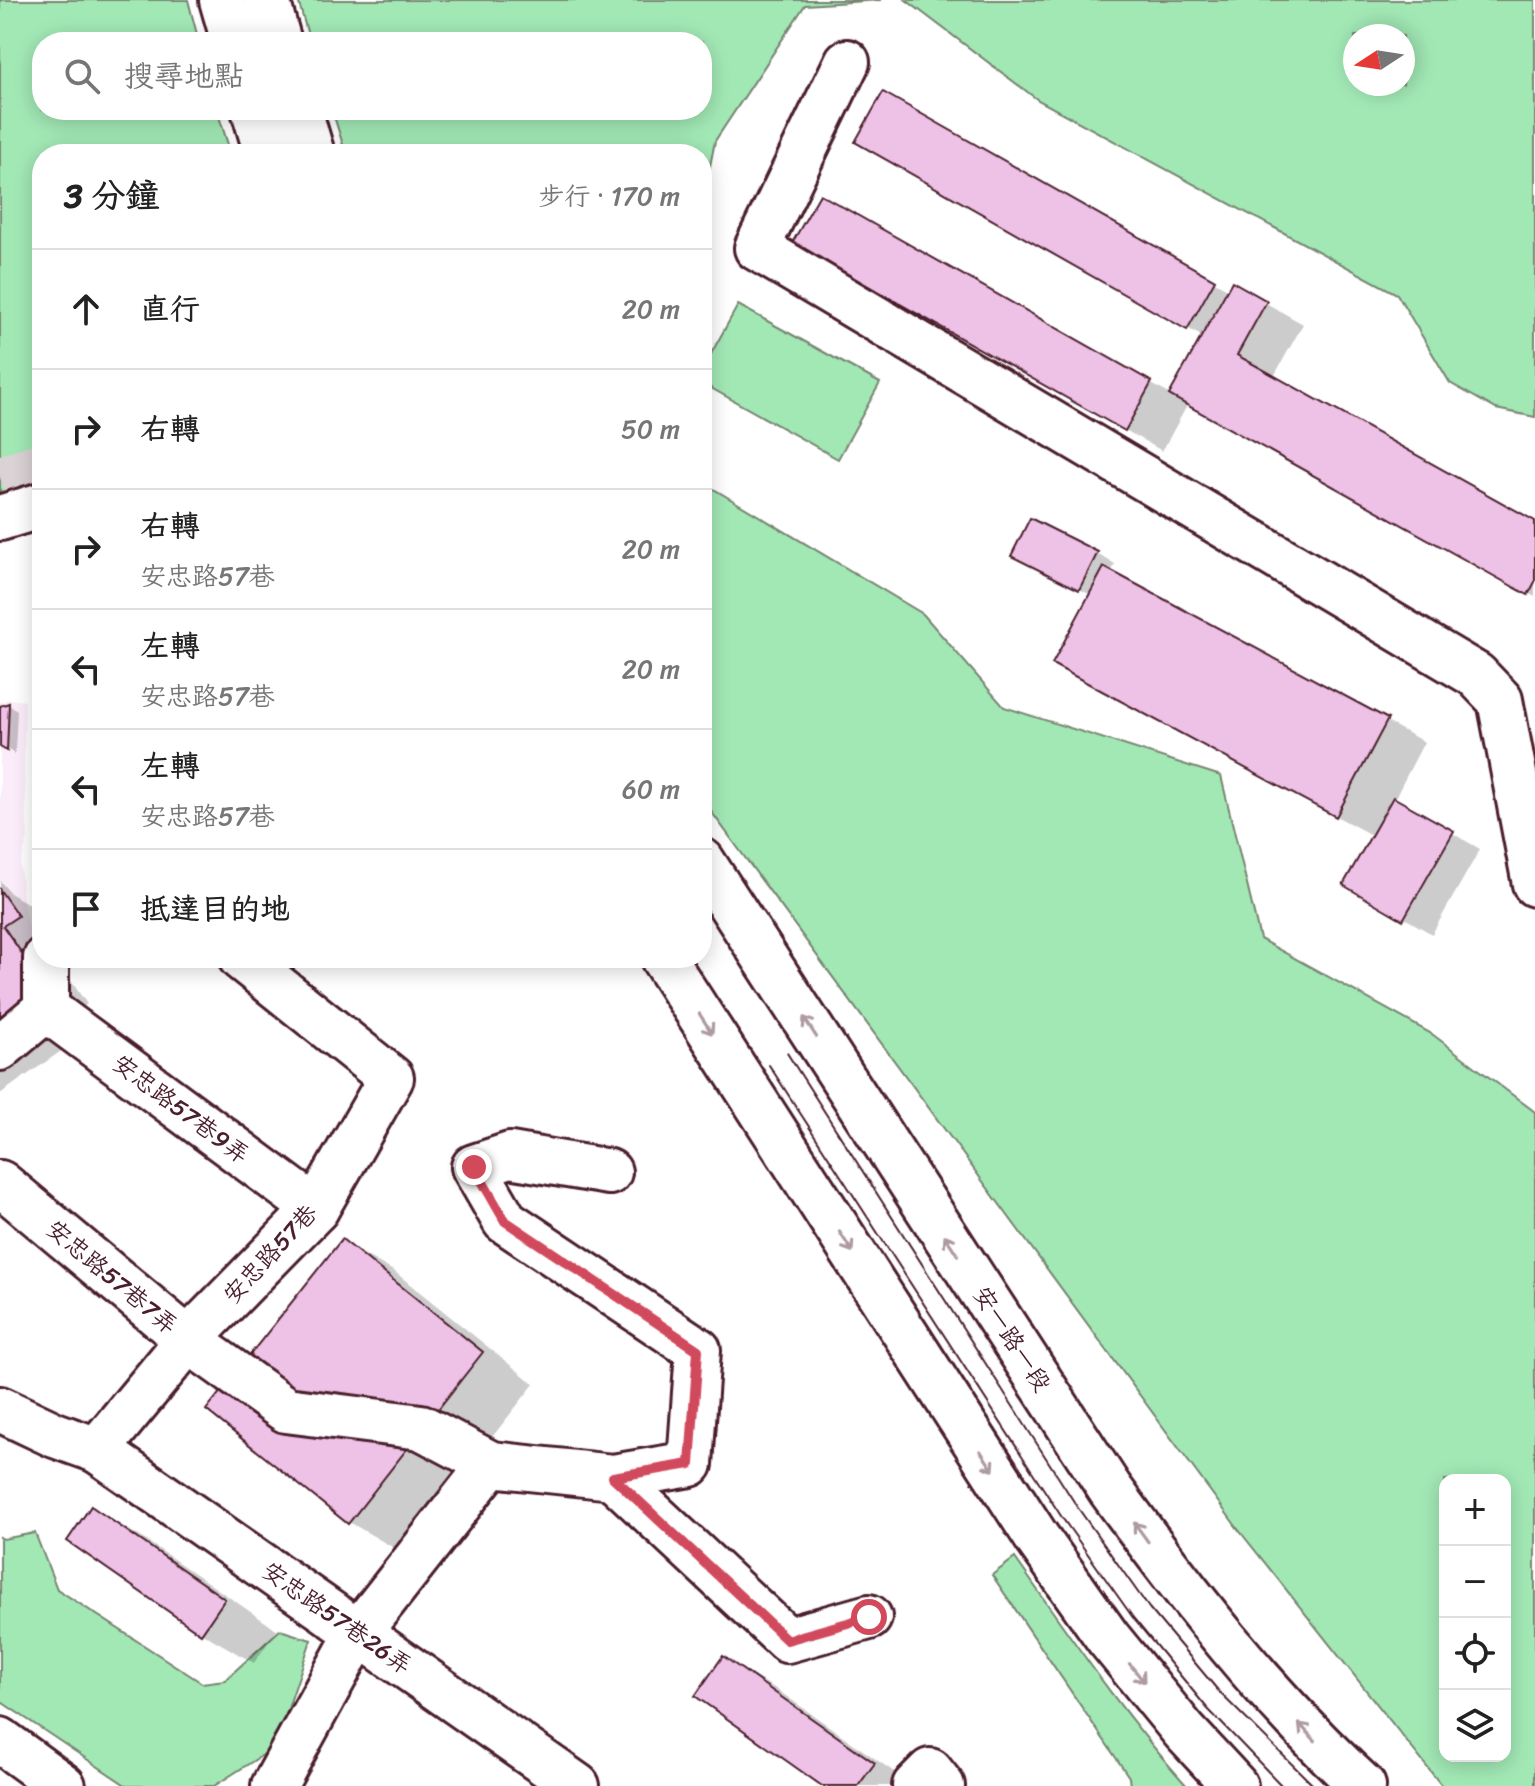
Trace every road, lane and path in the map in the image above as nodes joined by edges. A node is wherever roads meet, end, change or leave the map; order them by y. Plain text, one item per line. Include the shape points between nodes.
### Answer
1 (222, 0) edge
2 (267, 0) edge
3 (231, 32) edge
4 (276, 32) edge
5 (847, 62) dead end
6 (257, 120) edge
7 (302, 120) edge
8 (264, 144) edge
9 (309, 144) edge
10 (32, 508) edge
11 (0, 518) edge
12 (1535, 728) edge
13 (1512, 765) junction
14 (712, 876) edge
15 (1535, 884) edge
16 (46, 968) edge
17 (254, 968) edge
18 (669, 968) edge
19 (46, 1009) junction
20 (0, 1048) edge
21 (609, 1172) dead end
22 (0, 1183) edge
23 (316, 1209) junction
24 (188, 1340) junction
25 (0, 1409) edge
26 (97, 1450) junction
27 (491, 1464) junction
28 (613, 1477) junction
29 (869, 1617) dead end
30 (358, 1633) junction
31 (0, 1740) edge
32 (63, 1786) edge
33 (274, 1786) edge
34 (577, 1786) edge
35 (915, 1786) edge
36 (942, 1786) edge
37 (1235, 1786) edge
38 (1363, 1786) edge

1 - 3 street
2 - 4 street
5 - 13 street via 757,248 1476,675 1500,700
6 - 8 street
7 - 9 street
10 - 11 street
12 - 13 street
13 - 15 street
38 -> 14 street, 安一路一段 via 1246,1667 1110,1489
16 - 19 street
17 - 23 street, 安忠路57巷 via 391,1078
18 -> 37 street via 1037,1538 1108,1638
19 - 20 street
19 - 23 street, 安忠路57巷9弄
21 - 28 street via 510,1155 474,1167 505,1221 698,1350 690,1464
22 - 24 street, 安忠路57巷7弄
23 - 24 street, 安忠路57巷
24 - 26 street, 安忠路57巷
24 - 27 street via 286,1410 421,1427
25 - 26 street
26 - 30 street, 安忠路57巷26弄
27 - 28 street
27 - 30 street
28 - 29 street via 787,1640
30 - 33 street
30 - 34 street, 安忠路57巷26弄
31 - 32 street
35 - 36 street via 930,1771

